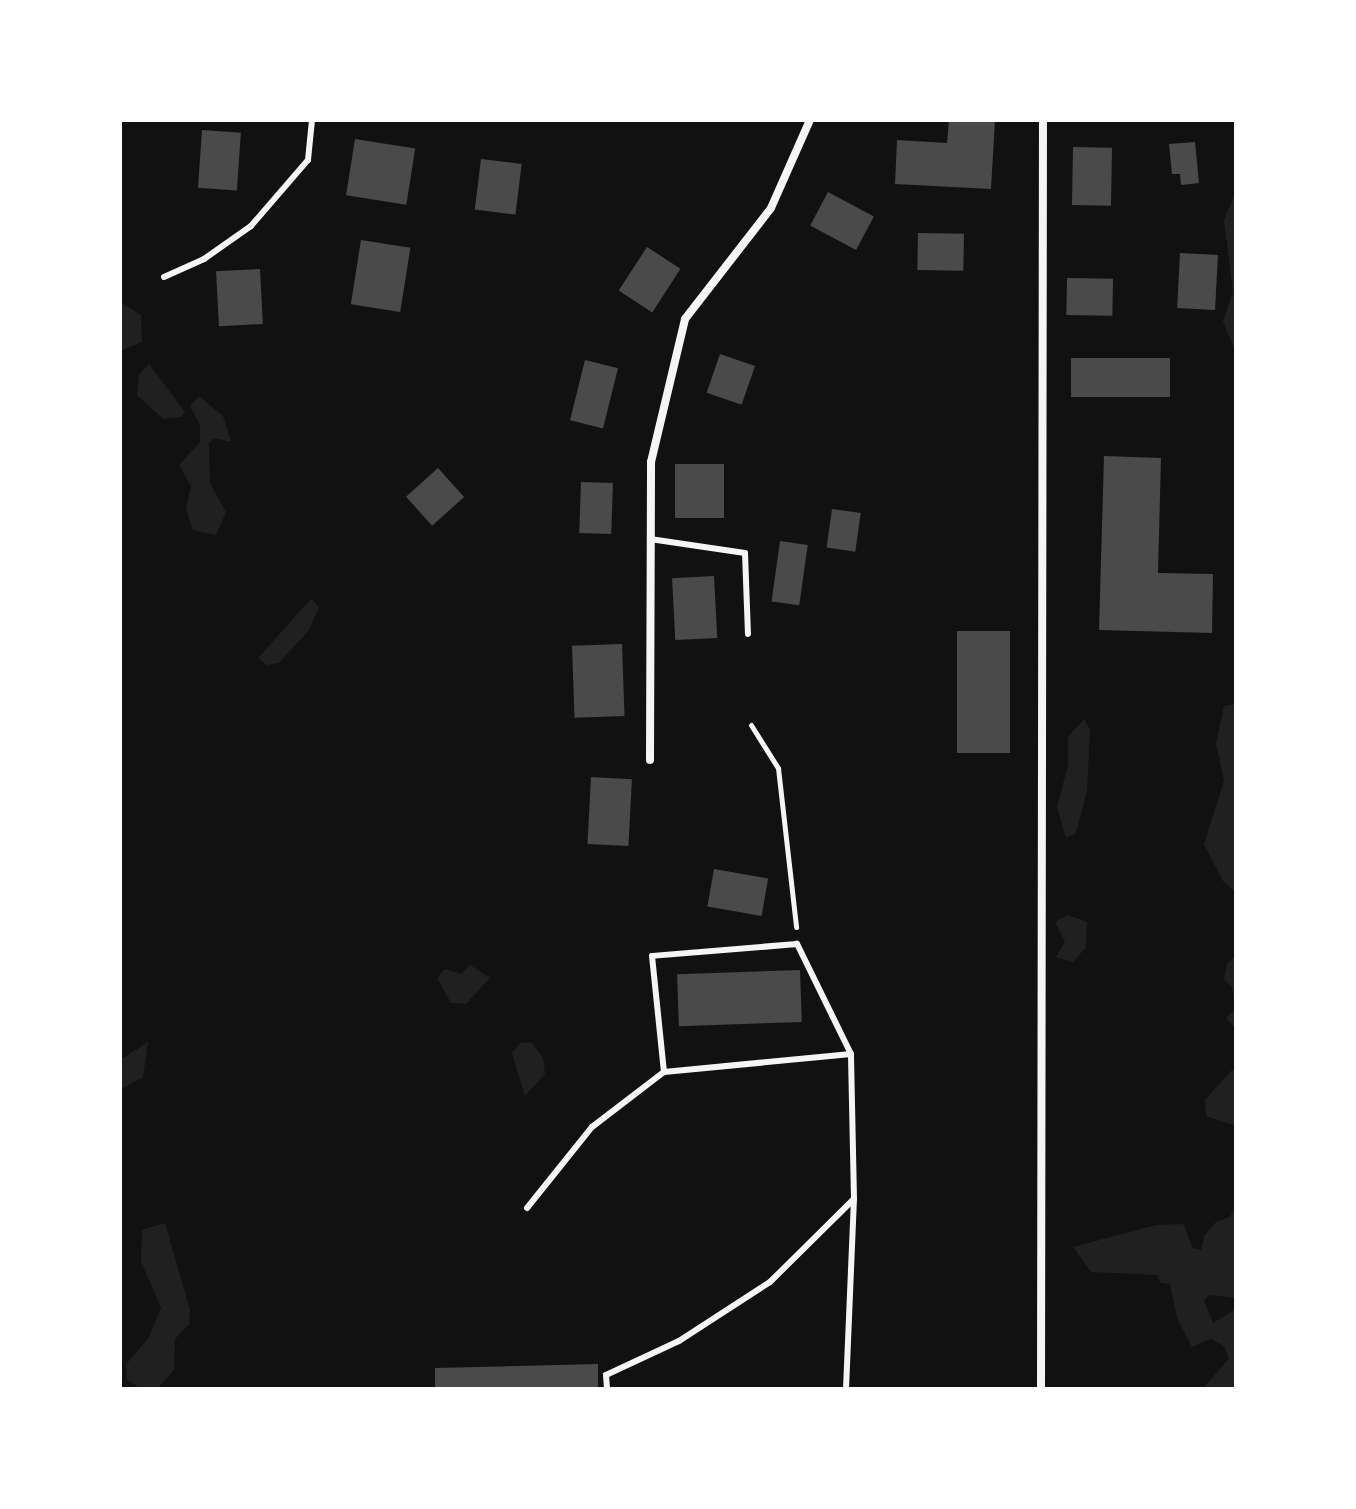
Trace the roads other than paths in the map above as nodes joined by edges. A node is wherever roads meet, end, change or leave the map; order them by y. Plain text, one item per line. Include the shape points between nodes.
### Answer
1 (312, 120) edge
2 (810, 120) edge
3 (1043, 120) edge
4 (164, 277) dead end
5 (650, 539) junction
6 (748, 634) dead end
7 (650, 760) dead end
8 (851, 1054) junction
9 (664, 1072) junction
10 (854, 1199) junction
11 (527, 1208) dead end
12 (607, 1389) edge
13 (846, 1389) edge
14 (1041, 1389) edge

1 - 4 lane via 308,160 251,226 204,259
2 - 5 street via 771,208 685,319 651,462
3 - 14 street
5 - 6 lane via 745,553
5 - 7 street
8 - 9 lane
8 - 9 lane via 797,944 652,956
8 - 10 lane
9 - 11 lane via 592,1127
10 - 12 lane via 770,1282 679,1341 606,1375
10 - 13 lane

